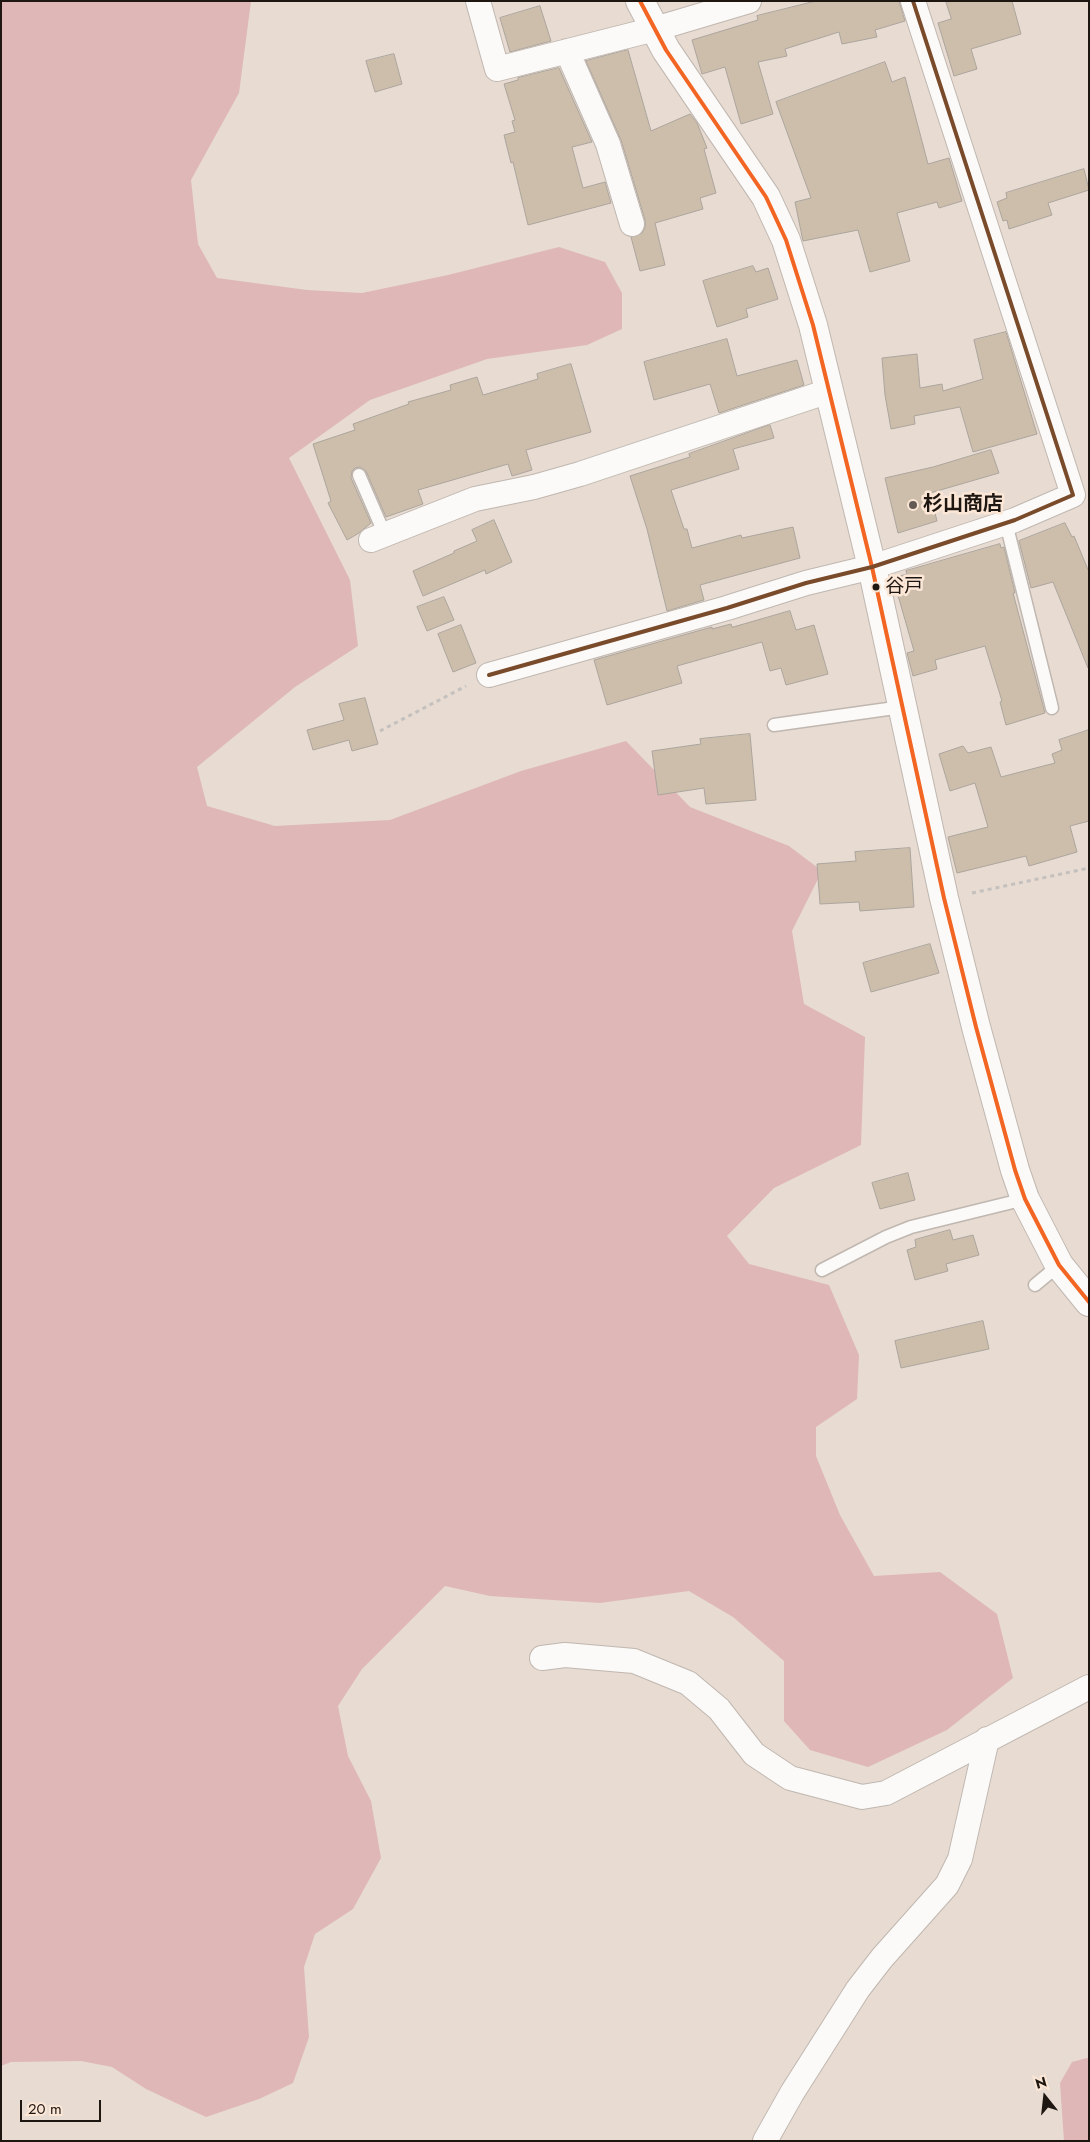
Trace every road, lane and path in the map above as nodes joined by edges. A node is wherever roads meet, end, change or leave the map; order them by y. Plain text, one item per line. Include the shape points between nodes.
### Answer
1 (478, 1) edge
2 (640, 1) edge
3 (749, 1) edge
4 (912, 1) edge
5 (655, 29) junction
6 (567, 51) junction
7 (632, 224) dead end
8 (829, 391) junction
9 (359, 474) dead end
10 (1006, 523) junction
11 (378, 538) joint
12 (872, 567) junction
13 (489, 675) joint
14 (902, 706) junction
15 (1052, 708) dead end
16 (774, 725) dead end
17 (380, 731) dead end
18 (1089, 868) edge
19 (944, 898) junction
20 (1025, 1199) junction
21 (1059, 1265) junction
22 (822, 1270) dead end
23 (1036, 1285) dead end
24 (1087, 1299) edge
25 (542, 1658) dead end
26 (1089, 1687) edge
27 (987, 1739) junction
28 (765, 2141) edge

1 - 6 street via 497,69
2 - 5 main road
3 - 5 street
4 - 10 street via 1073,495
5 - 6 street
5 - 8 main road via 766,197 789,250 813,325
6 - 7 street via 608,144
8 - 11 street via 580,474 475,499
8 - 12 main road
9 - 11 lane
10 - 12 street
10 - 15 lane
12 - 13 street via 806,583
12 - 14 main road
13 - 17 path
14 - 16 lane
14 - 19 main road
18 - 19 path
19 - 20 main road via 976,1027
20 - 21 main road
20 - 22 lane via 911,1227
21 - 23 lane
21 - 24 main road
25 - 27 street via 565,1655 634,1661 688,1683 719,1709 754,1754 790,1778 862,1797 886,1792
26 - 27 street
27 - 28 street via 960,1860 947,1885 858,1989

